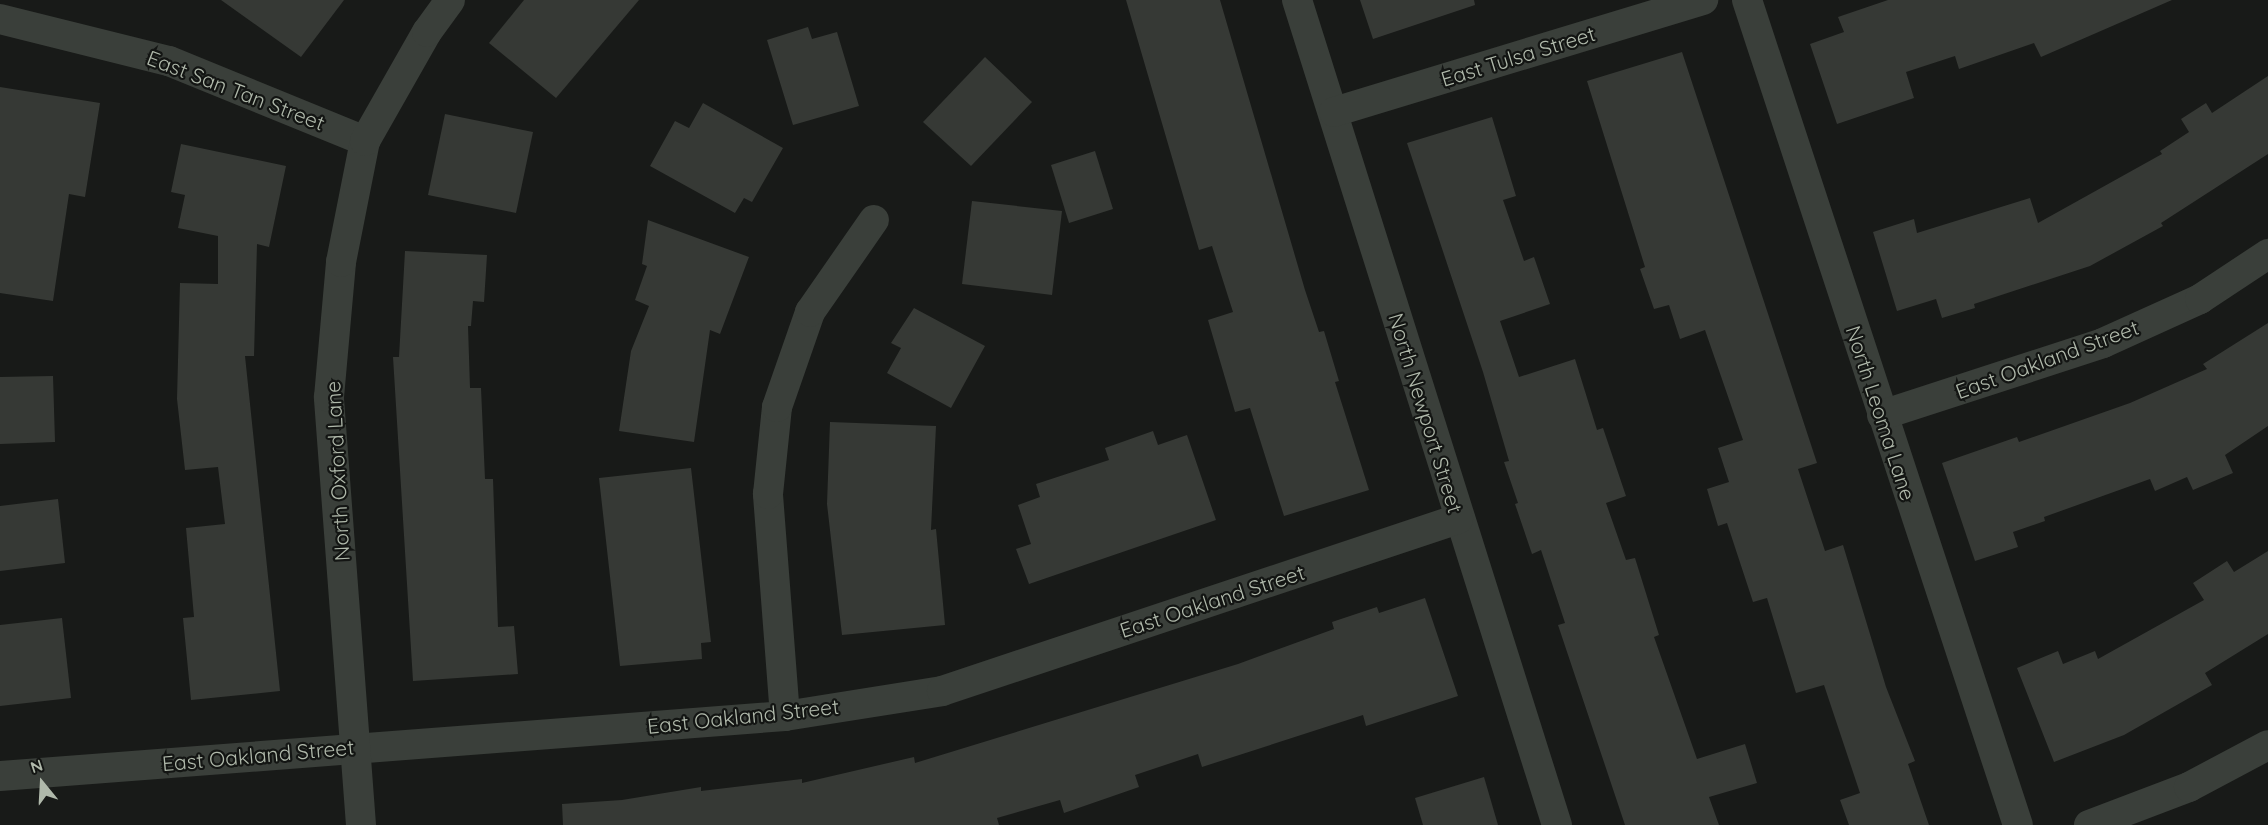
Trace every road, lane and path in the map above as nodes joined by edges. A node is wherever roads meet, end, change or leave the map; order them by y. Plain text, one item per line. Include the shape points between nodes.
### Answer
1 (450, 0) edge
2 (1297, 0) edge
3 (1703, 0) edge
4 (1747, 0) edge
5 (0, 19) edge
6 (1334, 112) junction
7 (365, 141) junction
8 (873, 220) dead end
9 (2268, 254) edge
10 (1882, 415) junction
11 (1458, 519) junction
12 (785, 716) junction
13 (2268, 745) edge
14 (354, 747) junction
15 (0, 776) edge
16 (361, 825) edge
17 (1557, 825) edge
18 (2018, 825) edge
19 (2089, 825) edge

1 - 7 street, North Oxford Lane via 426,32
2 - 6 street, North Newport Street
3 - 6 street, East Tulsa Street
4 - 10 street, North Leoma Lane
5 - 7 street, East San Tan Street via 169,61
6 - 11 street, North Newport Street
7 - 14 street, North Oxford Lane via 341,262 329,396
8 - 12 street via 810,312 777,407 768,494
9 - 10 street, East Oakland Street via 2200,299 2103,343
10 - 18 street, North Leoma Lane
11 - 12 street, East Oakland Street via 942,691
11 - 17 street, North Newport Street
12 - 14 street, East Oakland Street
13 - 19 street via 2189,788
14 - 15 street, East Oakland Street
14 - 16 street, North Oxford Lane

